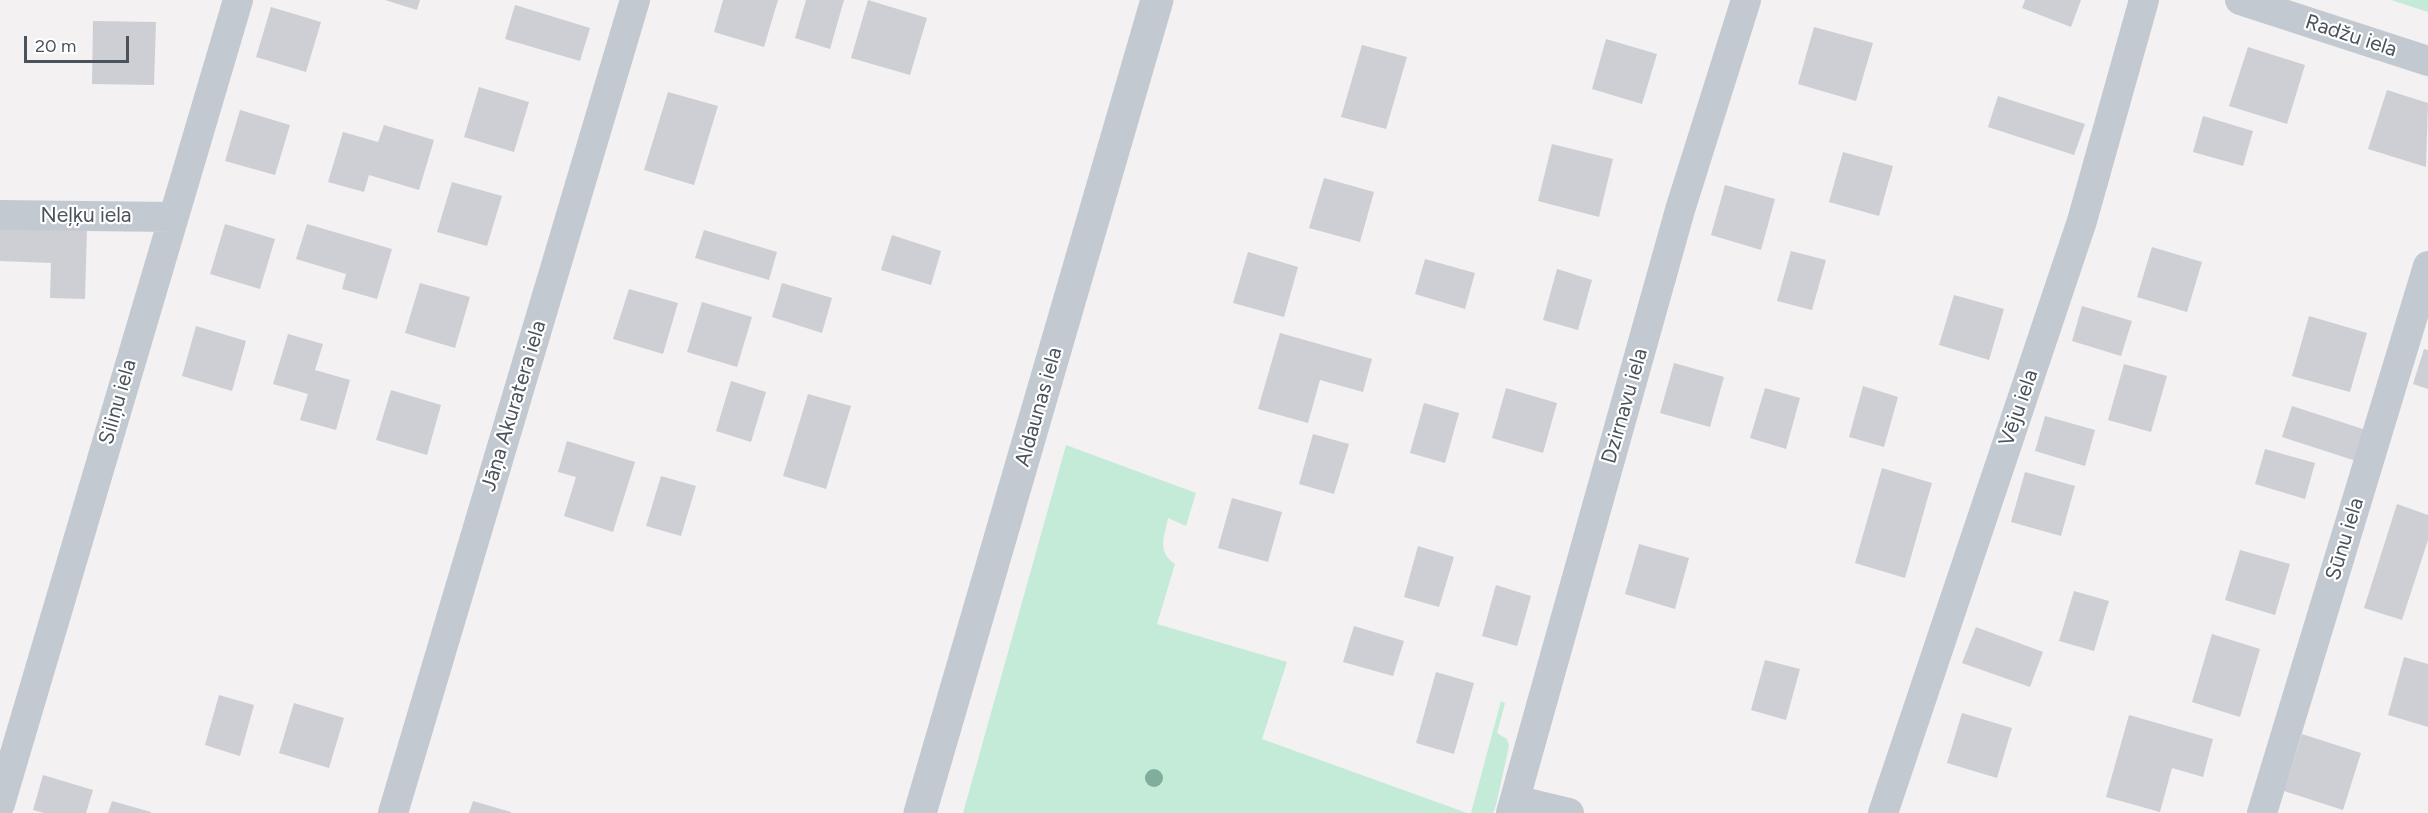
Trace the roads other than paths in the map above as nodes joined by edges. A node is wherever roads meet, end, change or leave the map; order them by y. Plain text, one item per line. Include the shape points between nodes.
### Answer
1 (238, 0) edge
2 (635, 0) edge
3 (1157, 0) edge
4 (1746, 0) edge
5 (2144, 0) edge
6 (2240, 0) edge
7 (2428, 61) edge
8 (0, 215) edge
9 (172, 217) junction
10 (2428, 266) edge
11 (0, 804) edge
12 (1513, 806) edge
13 (393, 813) edge
14 (920, 813) edge
15 (1569, 813) edge
16 (1883, 813) edge
17 (2262, 813) edge

1 - 9 street, Siliņu iela
2 - 13 street, Jāņa Akuratera iela
3 - 14 street, Aldaunas iela
4 - 12 street, Dzirnavu iela via 1680,210
5 - 16 street, Vēju iela via 2082,221
6 - 7 street, Radžu iela
8 - 9 street, Neļķu iela
9 - 11 street, Siliņu iela
10 - 17 street, Sūnu iela
12 - 15 street

